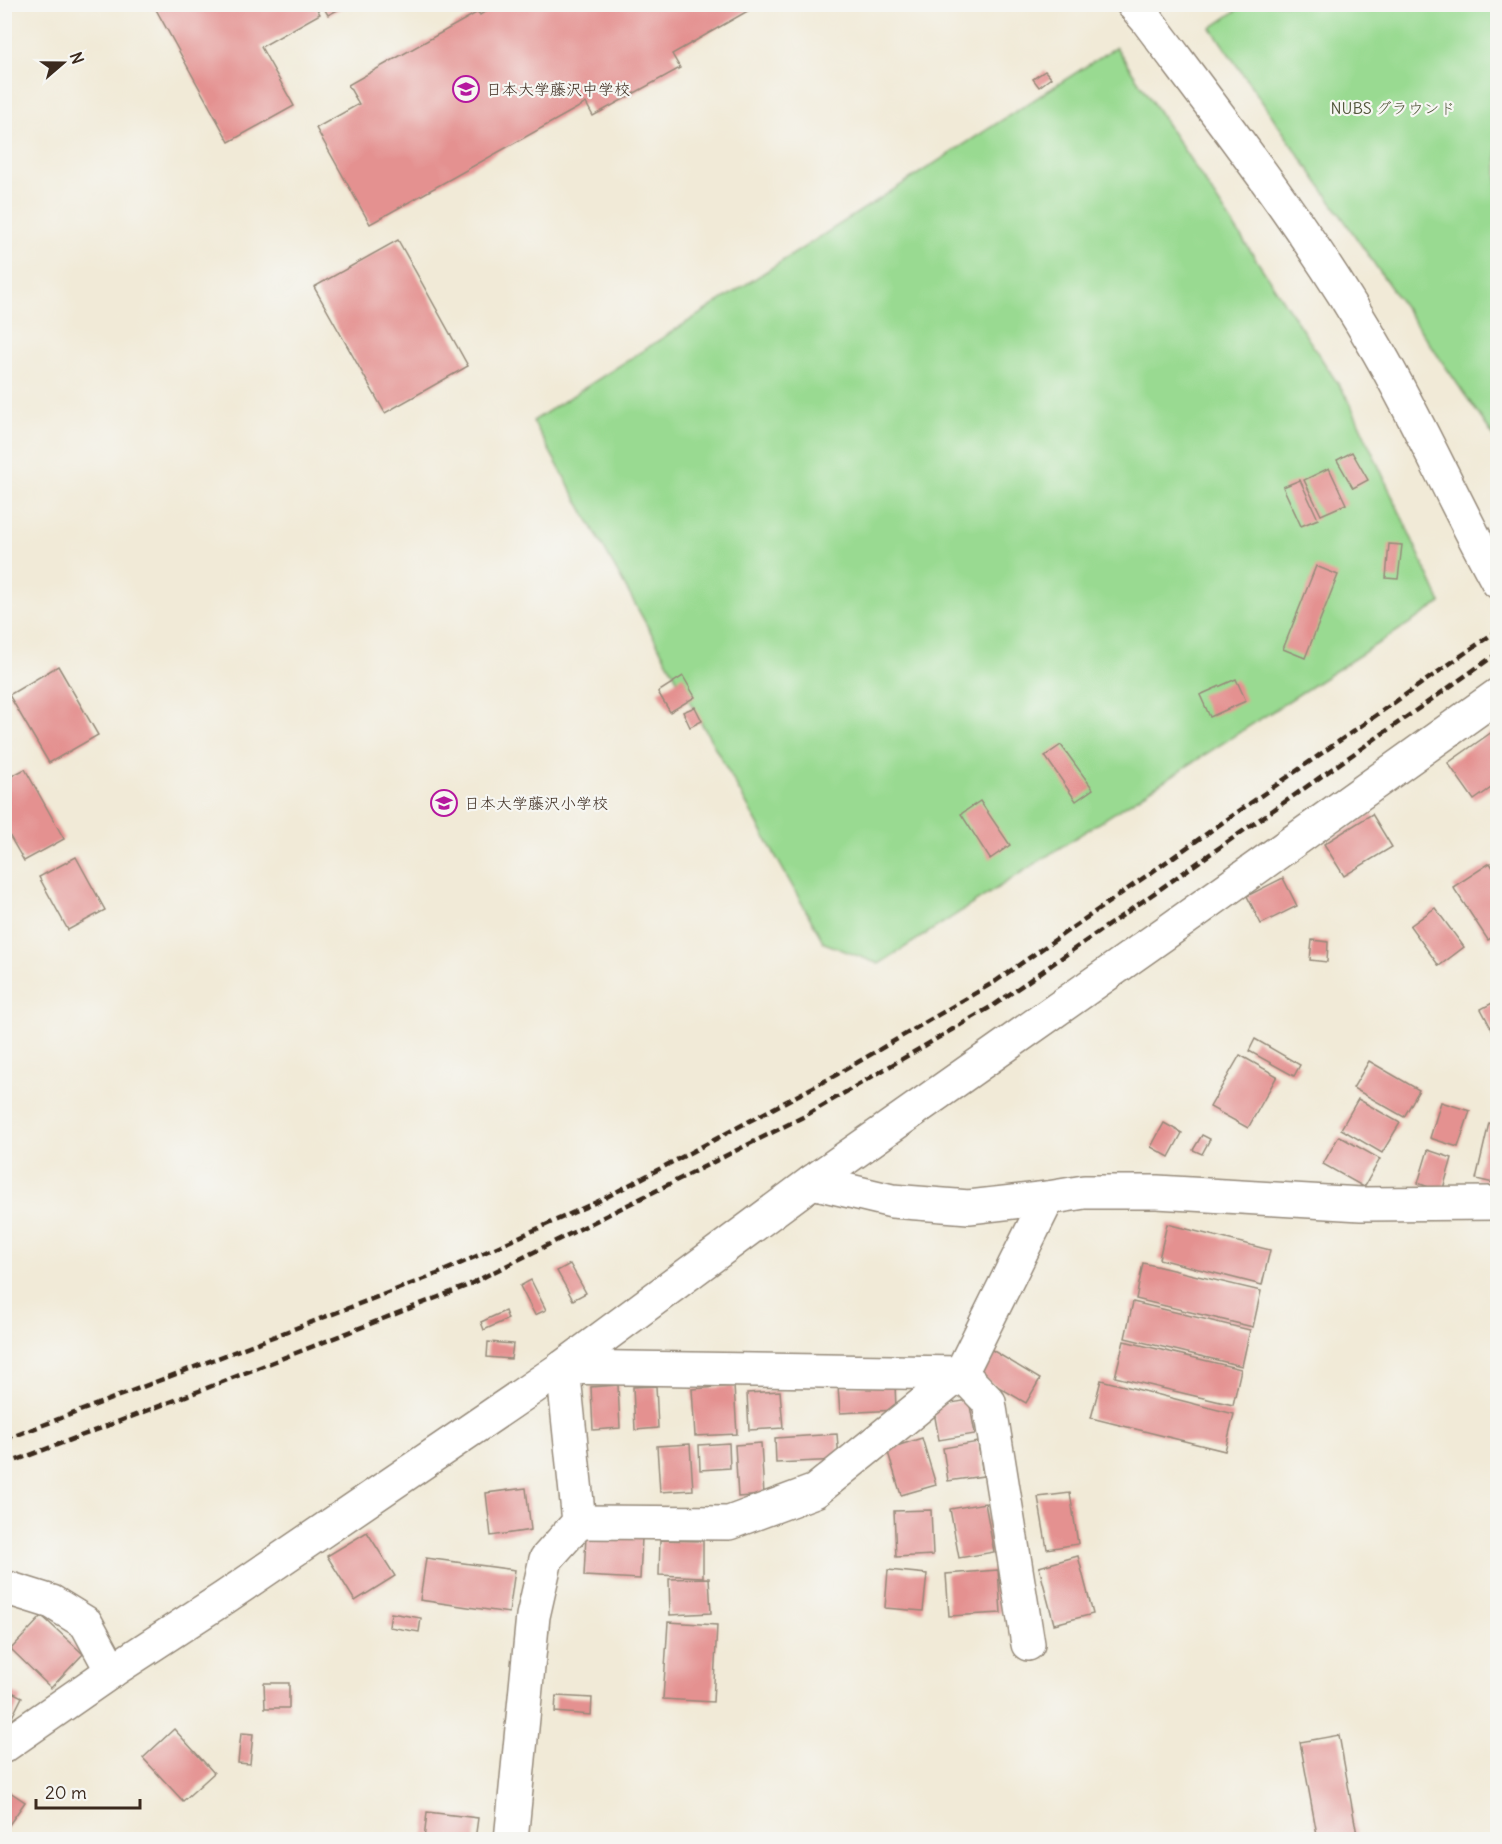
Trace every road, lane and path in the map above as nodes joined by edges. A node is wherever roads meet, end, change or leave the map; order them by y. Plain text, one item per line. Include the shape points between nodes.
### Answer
1 (1133, 4) edge
2 (1497, 582) edge
3 (1497, 695) edge
4 (812, 1182) junction
5 (1048, 1198) junction
6 (1497, 1203) edge
7 (563, 1367) junction
8 (962, 1373) junction
9 (579, 1522) junction
10 (4, 1587) edge
11 (1028, 1644) dead end
12 (112, 1671) junction
13 (4, 1746) edge
14 (511, 1839) edge

1 - 2 street via 1306,235 1383,361
3 - 4 street
4 - 5 street via 892,1201 958,1207
4 - 7 street
5 - 6 street via 1084,1192 1157,1192 1361,1204
5 - 8 street
7 - 8 street
7 - 9 street
7 - 12 street
8 - 9 street via 815,1491 729,1523
8 - 11 street via 989,1402
9 - 14 street via 546,1559 533,1616
10 - 12 street via 52,1602 86,1623
12 - 13 street

